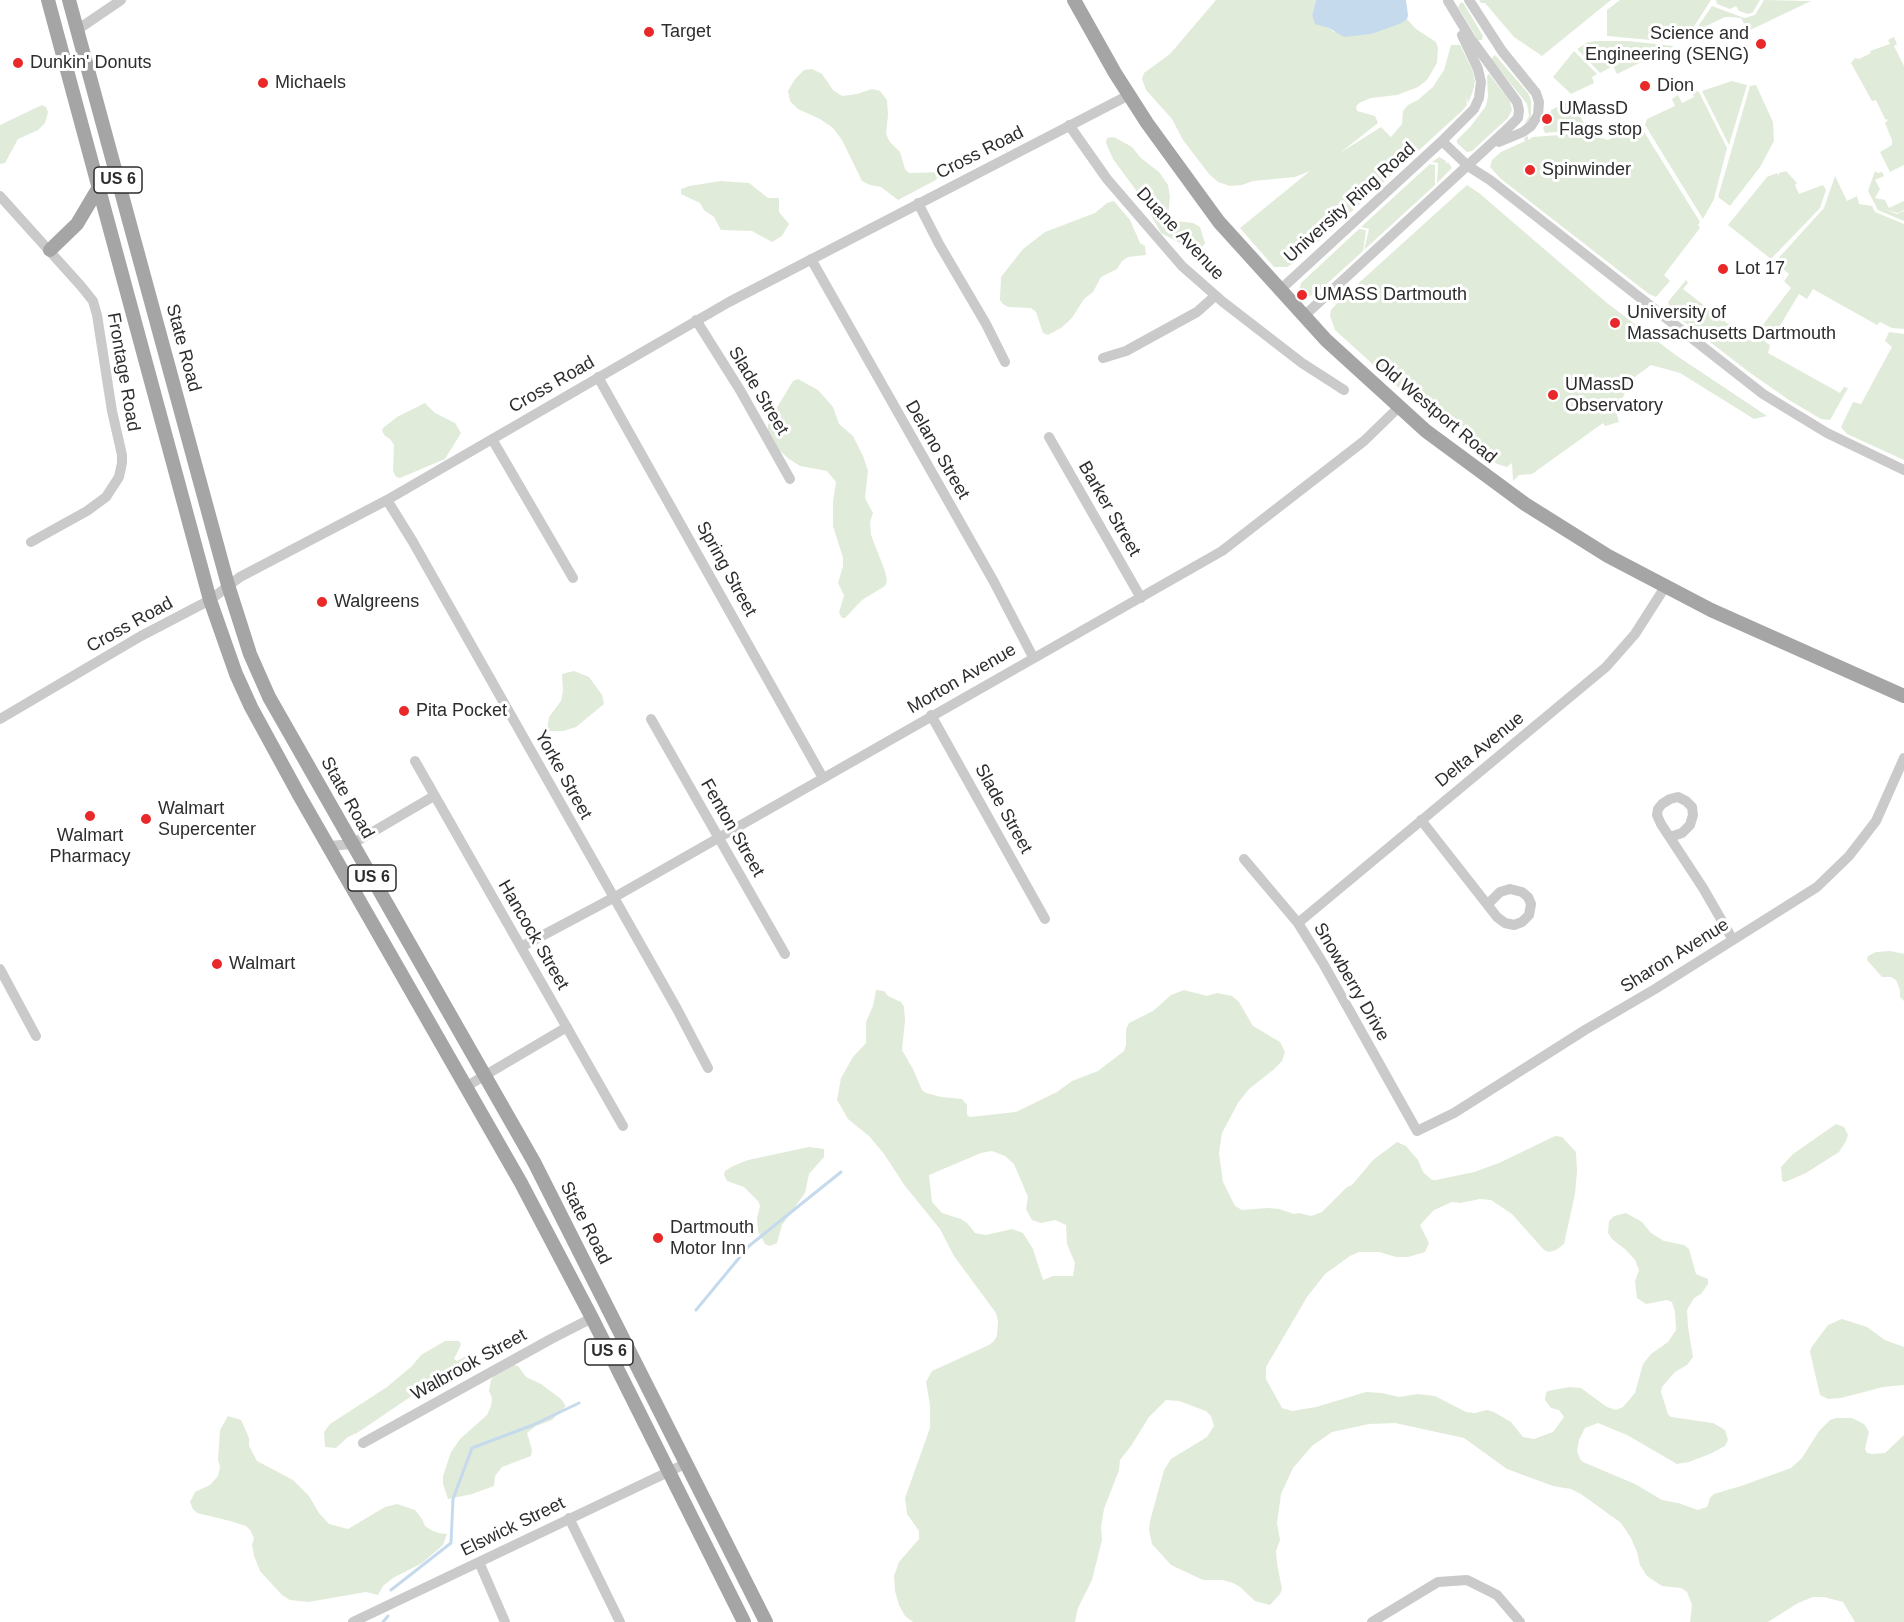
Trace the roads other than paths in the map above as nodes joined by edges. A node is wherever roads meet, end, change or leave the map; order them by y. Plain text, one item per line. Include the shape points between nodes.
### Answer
1 (48, 0) edge
2 (69, 0) edge
3 (121, 0) edge
4 (1074, 0) edge
5 (1449, 0) edge
6 (1469, 0) edge
7 (77, 30) junction
8 (1129, 95) junction
9 (1069, 125) junction
10 (1442, 141) junction
11 (1486, 149) junction
12 (1468, 166) junction
13 (99, 187) junction
14 (0, 196) edge
15 (918, 203) junction
16 (50, 250) junction
17 (811, 259) junction
18 (1280, 290) junction
19 (1215, 296) junction
20 (1304, 316) junction
21 (696, 320) junction
22 (1103, 358) dead end
23 (1005, 362) dead end
24 (598, 377) junction
25 (1344, 390) dead end
26 (1398, 408) junction
27 (1049, 437) dead end
28 (492, 439) junction
29 (1904, 470) edge
30 (790, 479) dead end
31 (387, 500) junction
32 (31, 542) dead end
33 (573, 578) dead end
34 (228, 585) junction
35 (1665, 587) junction
36 (1141, 598) junction
37 (210, 600) junction
38 (1034, 657) junction
39 (1904, 696) edge
40 (931, 715) junction
41 (0, 718) edge
42 (651, 719) dead end
43 (1904, 758) edge
44 (415, 760) dead end
45 (823, 778) junction
46 (434, 796) junction
47 (1421, 820) junction
48 (718, 837) junction
49 (1670, 837) dead end
50 (352, 844) junction
51 (330, 846) junction
52 (1244, 859) dead end
53 (613, 898) junction
54 (1488, 904) dead end
55 (1045, 919) dead end
56 (1298, 923) junction
57 (1733, 940) junction
58 (521, 947) junction
59 (785, 954) dead end
60 (0, 969) edge
61 (567, 1027) junction
62 (36, 1035) dead end
63 (708, 1068) dead end
64 (484, 1075) junction
65 (467, 1086) junction
66 (623, 1125) dead end
67 (1415, 1131) joint
68 (592, 1318) junction
69 (363, 1443) dead end
70 (687, 1463) junction
71 (669, 1472) junction
72 (569, 1518) junction
73 (479, 1562) junction
74 (764, 1618) edge
75 (353, 1622) edge
76 (505, 1622) edge
77 (620, 1622) edge
78 (743, 1622) edge
79 (1372, 1622) edge
80 (1520, 1622) edge

1 - 13 main road, State Road / US 6
2 - 7 main road, State Road / US 6
3 - 7 street
4 - 8 main road, Old Westport Road
5 - 10 street, University Ring Road via 1478,69 1481,86 1474,110
5 - 11 street, University Ring Road via 1471,39 1519,106 1515,121
6 - 11 street via 1539,102 1538,115 1531,126
7 - 34 main road, State Road / US 6
8 - 9 street, Cross Road
8 - 18 main road, Old Westport Road via 1213,214
9 - 15 street, Cross Road
9 - 19 street, Duane Avenue via 1107,179 1166,249
10 - 12 street, University Ring Road
10 - 18 street, University Ring Road
11 - 12 street, University Ring Road
12 - 20 street, University Ring Road
12 - 29 street, University Ring Road via 1763,394 1827,433
13 - 16 main road via 77,224
13 - 37 main road, State Road / US 6
14 - 16 street, Frontage Road
15 - 17 street, Cross Road
15 - 23 street
16 - 32 street, Frontage Road via 96,308 122,463 116,484 99,503
17 - 21 street, Cross Road
17 - 38 street, Delano Street
18 - 20 main road, Old Westport Road
19 - 22 street via 1197,312 1126,351
19 - 25 street, Duane Avenue
20 - 26 main road, Old Westport Road
21 - 24 street, Cross Road
21 - 30 street, Slade Street
24 - 28 street, Cross Road
24 - 45 street, Spring Street
26 - 35 main road, Old Westport Road via 1525,504
26 - 36 street, Morton Avenue via 1364,441 1254,528
27 - 36 street, Barker Street
28 - 31 street, Cross Road
28 - 33 street
31 - 34 street, Cross Road
31 - 53 street, Yorke Street
34 - 37 street, Cross Road
34 - 50 main road, State Road / US 6 via 250,654 269,697
35 - 39 main road, Old Westport Road
35 - 47 street, Delta Avenue via 1635,634 1606,667
36 - 38 street, Morton Avenue
37 - 41 street, Cross Road
37 - 51 main road, State Road / US 6 via 251,707
38 - 40 street, Morton Avenue
40 - 45 street, Morton Avenue
40 - 55 street, Slade Street
42 - 48 street, Fenton Street
43 - 57 street, Sharon Avenue via 1876,821 1834,872
44 - 46 street, Hancock Street
45 - 48 street, Morton Avenue
46 - 50 street
46 - 58 street, Hancock Street
47 - 54 street
47 - 56 street, Delta Avenue
48 - 53 street, Morton Avenue
48 - 59 street, Fenton Street
49 - 57 street
50 - 51 street
50 - 64 main road, State Road / US 6
51 - 65 main road, State Road / US 6
52 - 56 street, Snowberry Drive
53 - 58 street, Morton Avenue
53 - 63 street, Yorke Street
56 - 67 street, Snowberry Drive
57 - 67 street, Sharon Avenue via 1454,1113
58 - 61 street, Hancock Street
60 - 62 street
61 - 64 street
61 - 66 street, Hancock Street
64 - 65 street
64 - 70 main road, State Road / US 6 via 534,1162
65 - 68 main road, State Road / US 6
68 - 69 street, Walbrook Street
68 - 71 main road, State Road / US 6
70 - 71 street, Elswick Street
70 - 74 main road, State Road / US 6
71 - 72 street, Elswick Street
71 - 78 main road, State Road / US 6
72 - 73 street, Elswick Street
72 - 77 street
73 - 75 street, Elswick Street
73 - 76 street
74 - 78 street
79 - 80 street via 1438,1581 1467,1580 1497,1595

